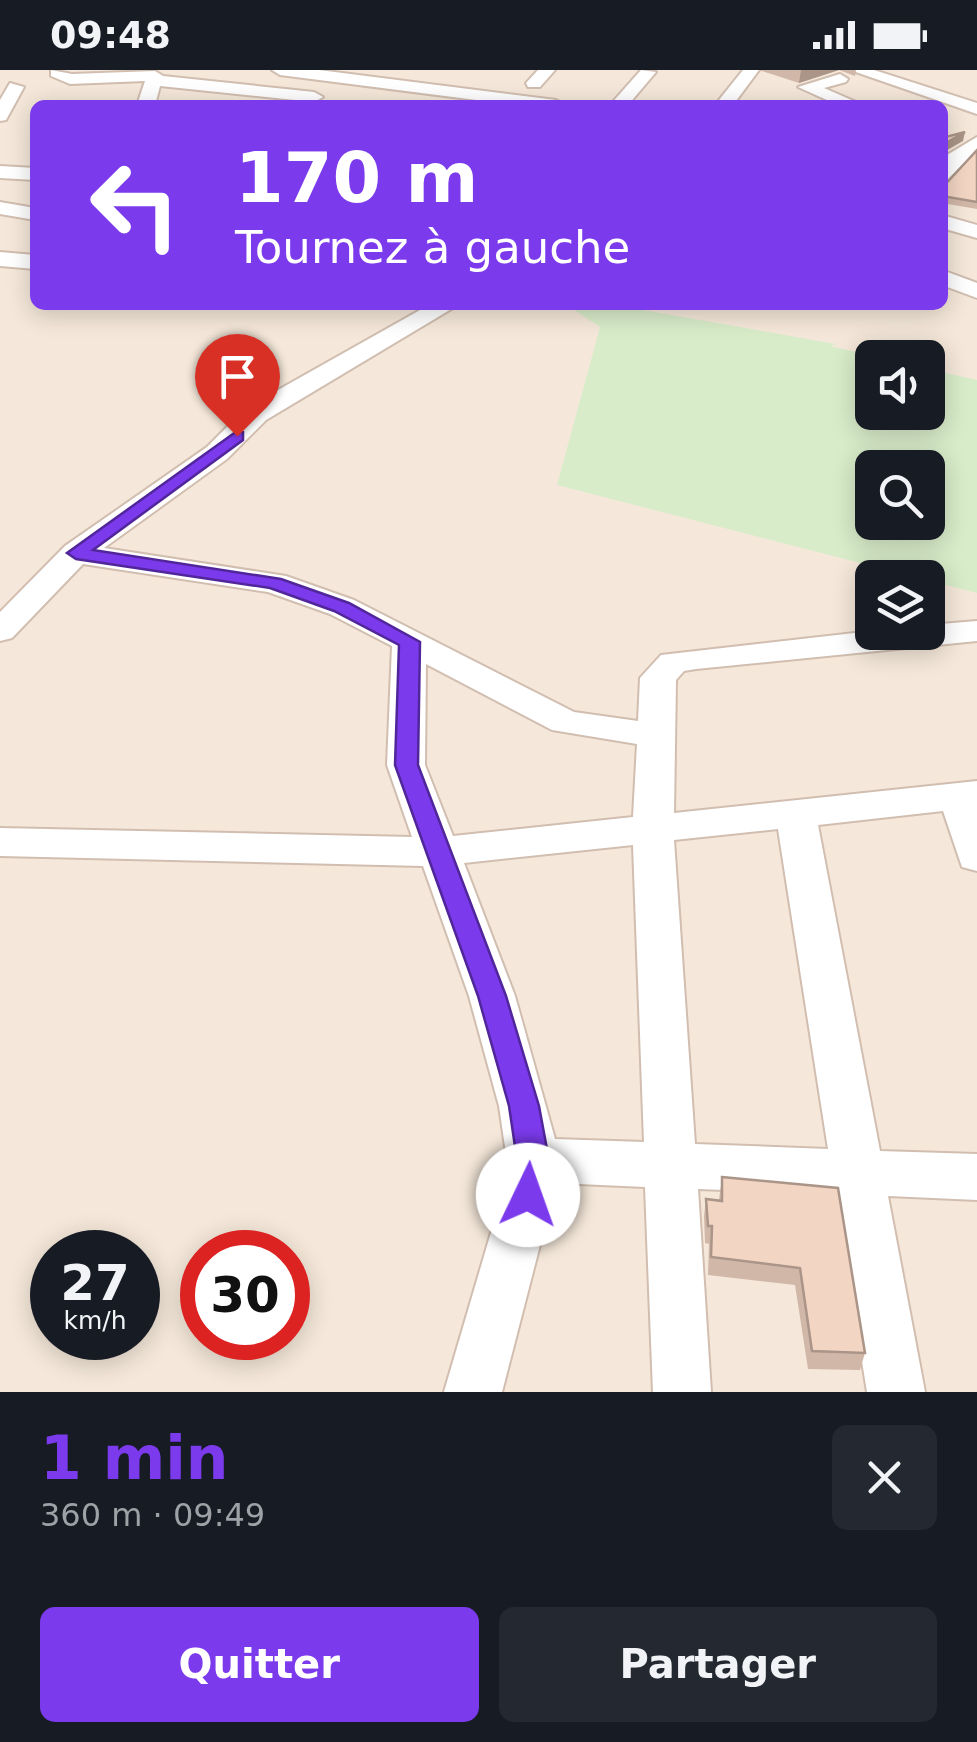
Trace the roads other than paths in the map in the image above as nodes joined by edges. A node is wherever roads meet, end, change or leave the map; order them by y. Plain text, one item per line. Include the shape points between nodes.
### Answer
1 (285, 70) edge
2 (410, 70) edge
3 (481, 70) edge
4 (547, 70) edge
5 (750, 70) edge
6 (858, 70) edge
7 (645, 71) edge
8 (320, 73) edge
9 (952, 77) dead end
10 (840, 79) dead end
11 (65, 80) edge
12 (394, 84) junction
13 (534, 84) dead end
14 (16, 87) dead end
15 (285, 93) junction
16 (149, 94) edge
17 (955, 94) edge
18 (451, 98) edge
19 (180, 100) edge
20 (276, 100) edge
21 (336, 100) dead end
22 (376, 100) edge
23 (502, 100) edge
24 (623, 100) edge
25 (728, 100) edge
26 (841, 100) edge
27 (922, 100) edge
28 (1, 111) edge
29 (971, 113) edge
30 (948, 136) edge
31 (972, 144) edge
32 (949, 178) edge
33 (0, 208) edge
34 (30, 213) edge
35 (948, 223) edge
36 (977, 232) edge
37 (948, 280) edge
38 (977, 291) edge
39 (437, 310) edge
40 (76, 553) junction
41 (0, 631) edge
42 (977, 631) edge
43 (410, 642) junction
44 (656, 736) junction
45 (968, 795) edge
46 (796, 815) junction
47 (653, 832) junction
48 (0, 842) edge
49 (438, 852) junction
50 (977, 857) edge
51 (533, 1160) junction
52 (670, 1166) junction
53 (860, 1174) junction
54 (977, 1177) edge
55 (473, 1392) edge
56 (682, 1392) edge
57 (896, 1392) edge

1 - 8 street
2 - 12 street
3 - 18 street
4 - 13 street
5 - 25 street
6 - 17 street
7 - 24 street
8 - 12 street
8 - 15 street
9 - 17 street
10 - 26 street via 806,87
11 - 16 street via 156,76
12 - 18 street
12 - 22 street
14 - 28 street
15 - 16 street
15 - 20 street
15 - 21 street
16 - 19 street
17 - 27 street
17 - 29 street
18 - 23 street
30 - 31 street
31 - 32 street via 948,163
33 - 34 street
35 - 36 street
37 - 38 street
39 - 40 street via 272,403 217,453
40 - 41 street
40 - 43 street via 274,583 342,607
42 - 44 street via 673,662 658,678
43 - 44 street via 565,722
43 - 49 street via 406,765
44 - 47 street
45 - 46 street
45 - 50 street
46 - 47 street
46 - 53 street
47 - 49 street
47 - 52 street
48 - 49 street
49 - 51 street via 492,996
51 - 52 street
51 - 55 street
52 - 53 street
52 - 56 street
53 - 54 street
53 - 57 street

